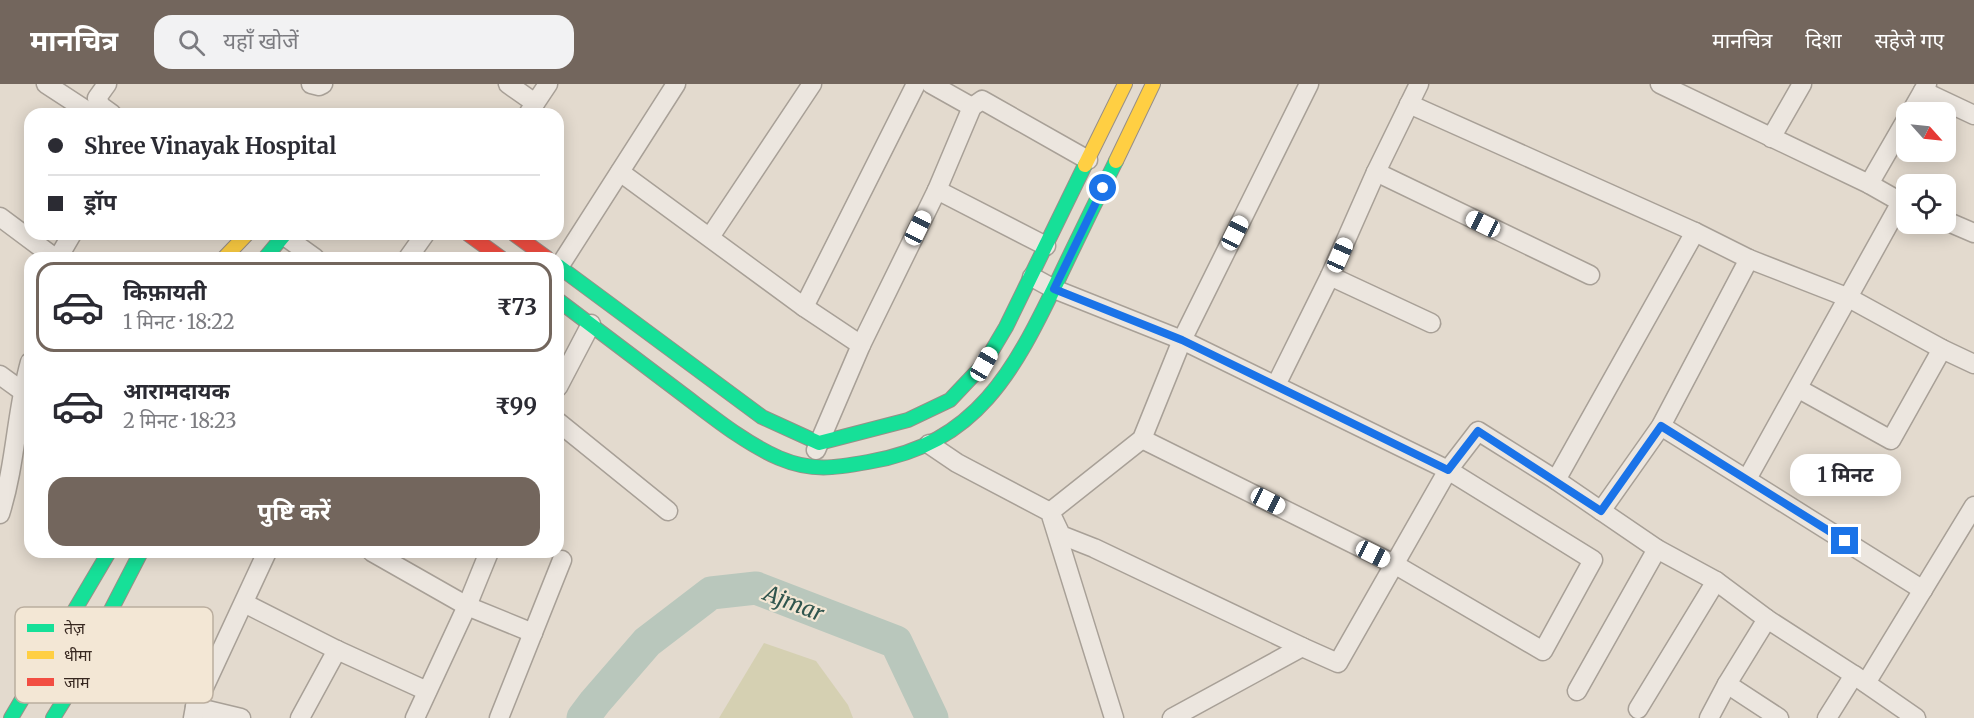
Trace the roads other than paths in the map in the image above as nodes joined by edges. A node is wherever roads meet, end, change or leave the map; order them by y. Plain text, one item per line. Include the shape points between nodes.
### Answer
1 (46, 84) edge
2 (107, 84) edge
3 (311, 84) edge
4 (323, 84) edge
5 (508, 84) edge
6 (548, 84) edge
7 (676, 84) edge
8 (812, 84) edge
9 (916, 84) edge
10 (931, 84) edge
11 (1125, 84) edge
12 (1153, 84) edge
13 (1309, 84) edge
14 (1419, 84) edge
15 (1660, 84) edge
16 (1802, 84) edge
17 (1925, 88) edge
18 (1917, 102) edge
19 (1409, 104) junction
20 (972, 107) junction
21 (83, 108) edge
22 (103, 108) edge
23 (530, 108) edge
24 (532, 108) edge
25 (1974, 115) edge
26 (1896, 137) edge
27 (1771, 138) junction
28 (1088, 160) junction
29 (620, 172) junction
30 (1376, 172) junction
31 (1869, 184) junction
32 (937, 190) junction
33 (1896, 199) edge
34 (0, 217) edge
35 (1896, 217) edge
36 (1956, 225) edge
37 (1695, 232) junction
38 (1974, 233) edge
39 (24, 234) edge
40 (710, 237) junction
41 (32, 240) edge
42 (241, 240) edge
43 (280, 240) edge
44 (291, 240) edge
45 (476, 240) edge
46 (522, 240) edge
47 (1046, 246) junction
48 (49, 252) edge
49 (230, 252) edge
50 (271, 252) edge
51 (307, 252) edge
52 (493, 252) edge
53 (539, 252) edge
54 (564, 258) edge
55 (1749, 259) junction
56 (564, 271) edge
57 (1590, 275) dead end
58 (1330, 276) junction
59 (1032, 277) junction
60 (1054, 289) junction
61 (1849, 298) junction
62 (564, 304) edge
63 (804, 307) junction
64 (1431, 323) dead end
65 (591, 324) junction
66 (1182, 340) junction
67 (861, 345) junction
68 (1942, 349) junction
69 (1974, 363) edge
70 (0, 375) edge
71 (564, 376) edge
72 (24, 384) edge
73 (1276, 385) junction
74 (1799, 389) junction
75 (22, 391) junction
76 (1661, 426) junction
77 (564, 427) edge
78 (1142, 439) junction
79 (819, 443) junction
80 (929, 444) junction
81 (809, 468) junction
82 (1448, 470) junction
83 (1747, 479) junction
84 (1556, 480) junction
85 (5, 482) edge
86 (1974, 506) edge
87 (668, 511) dead end
88 (1601, 511) junction
89 (1050, 512) junction
90 (0, 514) edge
91 (1657, 549) junction
92 (105, 558) edge
93 (138, 558) edge
94 (264, 558) edge
95 (383, 558) edge
96 (487, 558) edge
97 (562, 560) dead end
98 (1394, 564) junction
99 (1716, 581) junction
100 (1923, 590) junction
101 (244, 603) junction
102 (467, 606) junction
103 (77, 607) edge
104 (112, 607) edge
105 (1767, 619) junction
106 (533, 633) junction
107 (1302, 648) junction
108 (338, 650) junction
109 (213, 671) edge
110 (1860, 679) junction
111 (1727, 684) junction
112 (427, 691) junction
113 (1577, 691) dead end
114 (20, 703) edge
115 (61, 703) edge
116 (1638, 709) dead end
117 (194, 712) edge
118 (1908, 716) edge
119 (11, 718) edge
120 (53, 718) edge
121 (241, 718) edge
122 (300, 718) edge
123 (415, 718) edge
124 (499, 718) edge
125 (1114, 718) edge
126 (1172, 718) edge
127 (1708, 718) edge
128 (1779, 718) edge
129 (1827, 718) edge

1 - 21 street
2 - 22 street via 98,98
3 - 4 street
5 - 23 street
6 - 24 street
7 - 29 street
8 - 40 street
9 - 63 street
10 - 20 street
11 - 28 street
12 - 60 street
13 - 66 street
14 - 19 street
15 - 27 street
16 - 27 street
17 - 18 street
17 - 25 street
19 - 30 street
19 - 37 street
20 - 28 street via 982,100
20 - 32 street
26 - 31 street
27 - 31 street
28 - 47 street
29 - 40 street
29 - 54 street
30 - 57 street
30 - 58 street
31 - 33 street
32 - 47 street
32 - 67 street
34 - 39 street
35 - 61 street
36 - 38 street
37 - 55 street
37 - 84 street
40 - 63 street
41 - 48 street
42 - 49 street
43 - 50 street
44 - 51 street
45 - 52 street
46 - 53 street
47 - 59 street
55 - 61 street
55 - 76 street
56 - 79 street via 762,417
58 - 64 street
58 - 73 street
59 - 60 street
59 - 79 street via 984,364 950,400 908,420
60 - 66 street
60 - 80 street via 1000,386 954,429
61 - 68 street
61 - 74 street
62 - 65 street
63 - 67 street
65 - 71 street
65 - 81 street via 735,434 781,459
66 - 73 street
66 - 78 street
67 - 79 street
68 - 69 street
68 - 74 street via 1891,441
70 - 75 street
72 - 75 street
73 - 82 street
74 - 83 street
75 - 85 street
76 - 83 street
76 - 88 street
77 - 87 street
78 - 89 street
78 - 98 street
79 - 81 street
80 - 81 street via 893,458
80 - 89 street
82 - 84 street via 1478,431
82 - 98 street
82 - 98 street via 1593,560 1543,651
83 - 100 street
84 - 88 street
85 - 90 street
86 - 100 street
88 - 91 street
89 - 107 street via 1062,535
89 - 125 street
91 - 99 street
91 - 113 street
92 - 103 street
93 - 104 street
94 - 101 street
95 - 102 street
96 - 102 street
97 - 106 street
98 - 107 street via 1338,663
99 - 105 street
99 - 116 street
100 - 110 street
101 - 108 street
101 - 109 street
102 - 106 street
102 - 112 street
105 - 110 street
105 - 111 street
106 - 124 street
107 - 126 street
108 - 112 street
108 - 122 street
110 - 118 street
110 - 129 street
111 - 127 street
111 - 128 street
112 - 123 street
114 - 119 street
115 - 120 street
117 - 121 street

